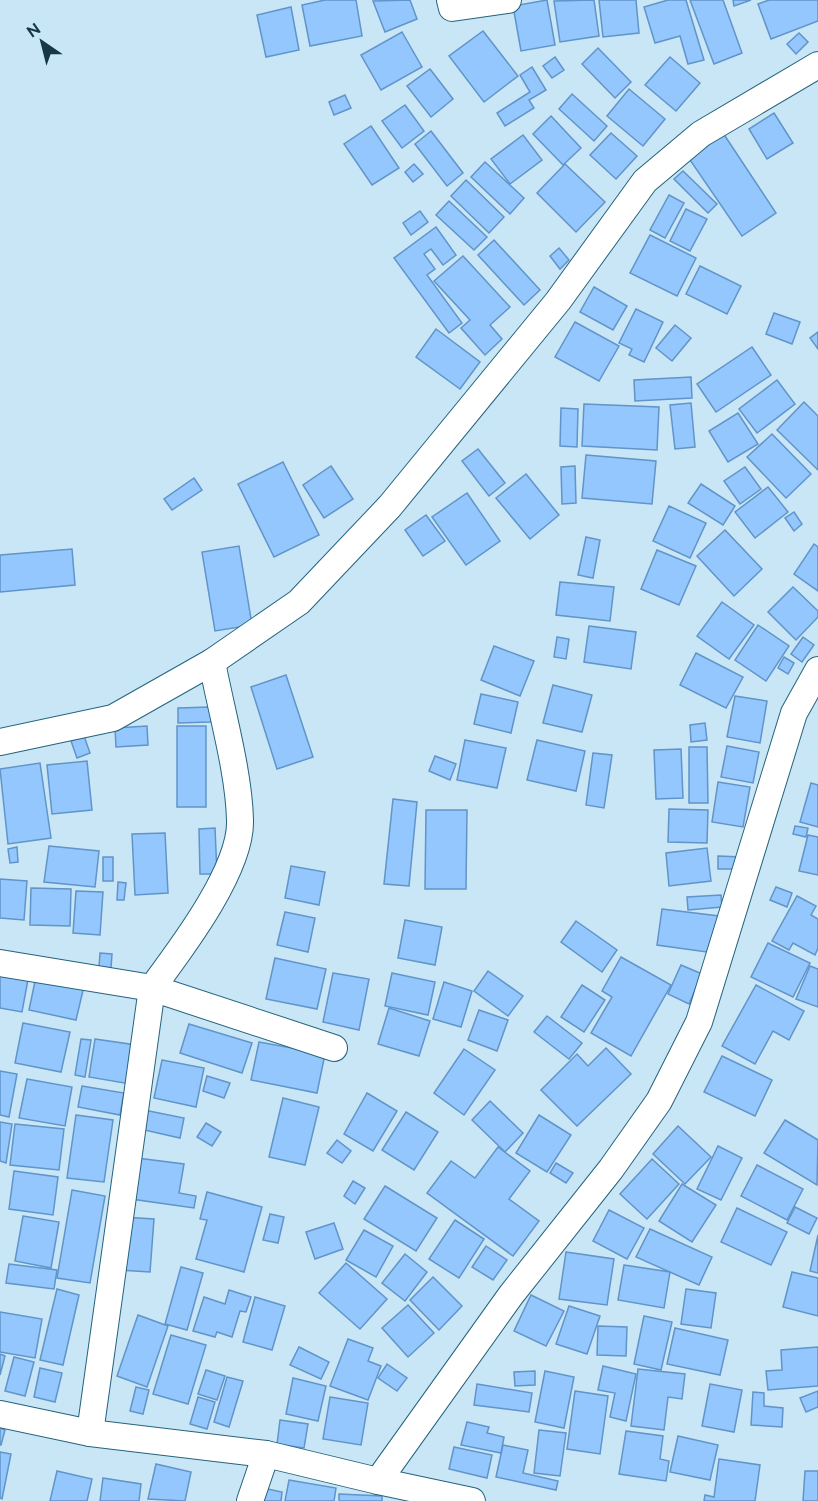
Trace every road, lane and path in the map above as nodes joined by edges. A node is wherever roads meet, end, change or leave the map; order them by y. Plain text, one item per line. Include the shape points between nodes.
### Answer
1 (450, 0) edge
2 (508, 0) edge
3 (818, 64) edge
4 (212, 662) junction
5 (818, 670) edge
6 (0, 742) edge
7 (0, 963) edge
8 (152, 988) junction
9 (334, 1048) dead end
10 (0, 1414) edge
11 (90, 1433) junction
12 (266, 1454) junction
13 (378, 1481) junction
14 (250, 1501) edge
15 (472, 1501) edge

1 - 2 street via 452,8
3 - 4 street via 701,134 645,181 558,301 390,506 299,602
4 - 6 street via 113,718
4 - 8 street via 240,822 232,861 189,938
5 - 13 street via 794,713 699,1022 659,1101 611,1169 511,1295
7 - 8 street
8 - 9 street
8 - 11 street
10 - 11 street
11 - 12 street
12 - 13 street
12 - 14 street
13 - 15 street

